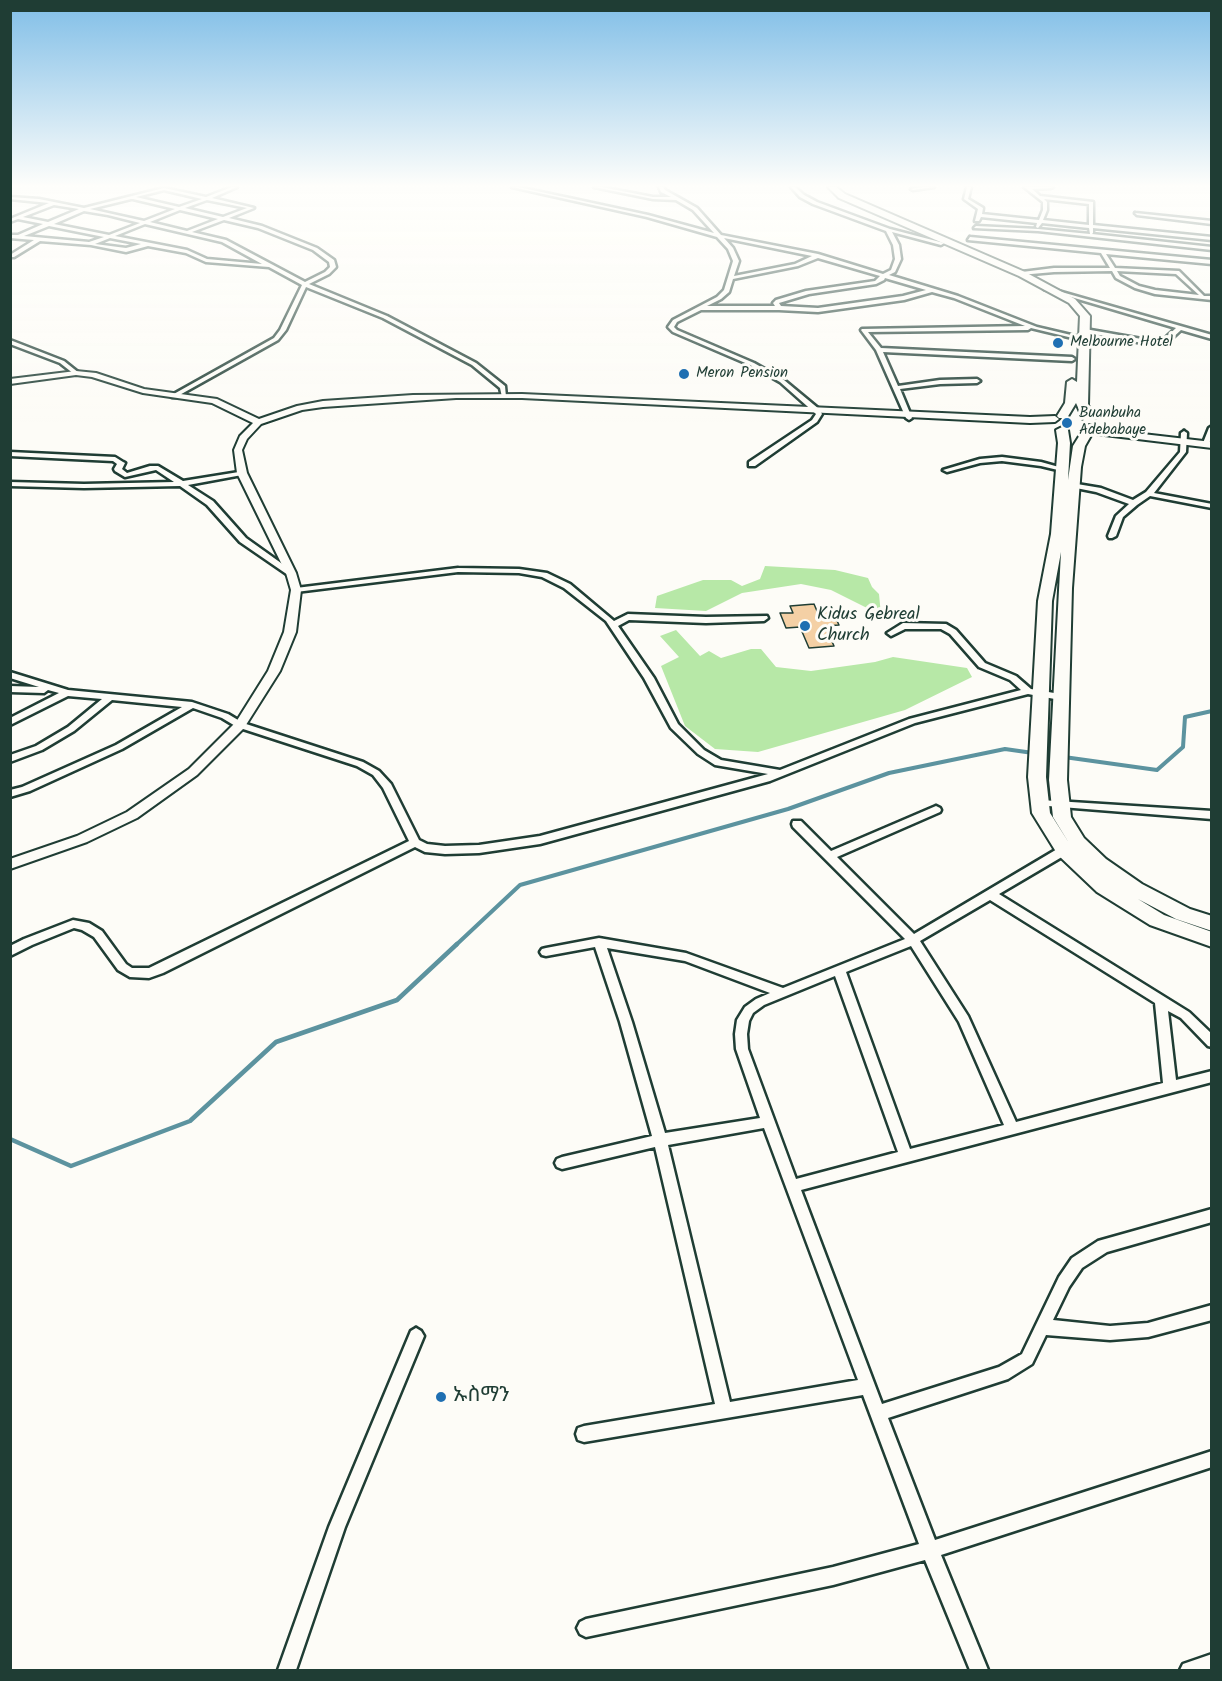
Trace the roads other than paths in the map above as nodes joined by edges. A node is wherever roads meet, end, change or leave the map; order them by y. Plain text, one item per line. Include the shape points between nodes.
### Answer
1 (259, 265) edge
2 (271, 265) edge
3 (333, 265) edge
4 (735, 265) edge
5 (794, 265) edge
6 (849, 265) edge
7 (895, 265) edge
8 (994, 265) edge
9 (1000, 265) edge
10 (1110, 265) edge
11 (274, 267) junction
12 (1113, 270) junction
13 (1022, 274) junction
14 (883, 276) junction
15 (731, 278) junction
16 (305, 284) junction
17 (1040, 287) junction
18 (1052, 288) junction
19 (932, 290) junction
20 (1202, 295) junction
21 (1212, 298) edge
22 (697, 308) junction
23 (779, 308) junction
24 (1035, 328) junction
25 (1180, 328) junction
26 (1085, 335) junction
27 (1074, 337) junction
28 (1212, 337) edge
29 (10, 342) edge
30 (879, 351) junction
31 (1072, 359) junction
32 (76, 373) junction
33 (977, 381) dead end
34 (10, 382) edge
35 (896, 388) junction
36 (174, 396) junction
37 (508, 397) junction
38 (818, 412) junction
39 (908, 416) junction
40 (258, 422) junction
41 (1059, 423) junction
42 (1089, 427) junction
43 (1185, 437) junction
44 (1210, 438) edge
45 (10, 454) edge
46 (752, 465) dead end
47 (1062, 469) junction
48 (947, 470) dead end
49 (242, 473) junction
50 (10, 484) edge
51 (180, 484) junction
52 (1074, 485) junction
53 (1149, 494) junction
54 (1134, 503) junction
55 (1212, 506) edge
56 (1064, 535) junction
57 (1112, 536) dead end
58 (1061, 556) junction
59 (291, 573) junction
60 (296, 590) junction
61 (764, 618) dead end
62 (613, 625) junction
63 (891, 633) dead end
64 (10, 675) edge
65 (10, 689) edge
66 (56, 691) junction
67 (1034, 692) junction
68 (67, 693) junction
69 (110, 697) junction
70 (1060, 697) junction
71 (192, 705) junction
72 (10, 723) edge
73 (240, 725) junction
74 (10, 759) edge
75 (781, 773) junction
76 (10, 794) edge
77 (1040, 803) junction
78 (1060, 805) junction
79 (936, 810) dead end
80 (1212, 815) edge
81 (797, 824) dead end
82 (415, 842) junction
83 (1071, 846) junction
84 (829, 856) junction
85 (10, 864) edge
86 (991, 895) junction
87 (1212, 924) edge
88 (914, 940) junction
89 (1212, 940) edge
90 (599, 942) junction
91 (10, 952) edge
92 (546, 952) dead end
93 (839, 970) junction
94 (782, 992) junction
95 (1161, 1000) junction
96 (1212, 1042) edge
97 (1212, 1076) edge
98 (1170, 1087) junction
99 (768, 1122) junction
100 (1012, 1128) junction
101 (660, 1140) junction
102 (906, 1157) junction
103 (562, 1163) dead end
104 (793, 1186) junction
105 (1212, 1215) edge
106 (1212, 1312) edge
107 (1043, 1327) junction
108 (416, 1336) dead end
109 (868, 1386) junction
110 (724, 1410) junction
111 (878, 1413) junction
112 (584, 1434) dead end
113 (1212, 1459) edge
114 (930, 1550) junction
115 (586, 1628) dead end
116 (286, 1671) edge
117 (979, 1671) edge

1 - 11 street
2 - 11 street
3 - 16 street via 327,273
4 - 15 street
5 - 15 street
6 - 14 street
7 - 14 street via 893,272
8 - 17 highway
9 - 13 highway
10 - 12 street
11 - 16 street
12 - 13 street
12 - 20 street via 1118,277 1144,290
12 - 20 street via 1177,272
13 - 18 highway
14 - 19 street
14 - 23 street via 876,282 777,301
15 - 22 street via 727,291
16 - 36 street via 276,339
16 - 37 street via 385,317 474,363 503,387
17 - 18 street
17 - 27 highway via 1072,311
18 - 25 street
18 - 26 highway via 1082,310
19 - 23 street via 904,298 818,310
19 - 24 street
20 - 21 street
22 - 23 street
22 - 38 street via 671,327 782,381
24 - 27 street
24 - 30 street via 864,330
25 - 26 street via 1166,341 1153,343
25 - 28 street
26 - 27 street
26 - 42 highway via 1082,405
27 - 31 highway
29 - 32 street via 62,363
30 - 31 street
30 - 35 street
31 - 41 highway via 1071,403
32 - 34 street
32 - 36 street
33 - 35 street
35 - 39 street
36 - 40 street via 214,401
37 - 38 street
37 - 40 street via 348,401 300,408
38 - 39 street
38 - 46 street via 815,421
39 - 41 street
40 - 49 street via 238,450
41 - 42 highway via 1075,433
41 - 47 highway via 1064,443
42 - 43 street
42 - 52 highway via 1079,446
43 - 44 street
43 - 53 street via 1183,452
45 - 51 street via 115,459 121,463 121,474 155,468
47 - 48 street via 1002,459
47 - 56 highway
49 - 51 street
49 - 59 street
50 - 51 street
51 - 59 street via 210,503 243,540
52 - 54 street
52 - 56 highway
53 - 54 street
53 - 55 street
54 - 57 street via 1120,516
56 - 58 highway
58 - 67 highway via 1045,602
58 - 70 highway
59 - 60 street
60 - 62 street via 458,570 519,571 544,575 567,586
60 - 73 street via 290,632 274,671
61 - 62 street via 628,617
62 - 75 street via 650,678 674,726 701,752 718,763
63 - 67 street via 903,626 943,626 982,665
64 - 66 street
65 - 66 street
66 - 68 street
67 - 70 street
67 - 75 street via 912,721
67 - 77 highway via 1039,728
68 - 69 street
68 - 72 street
69 - 71 street
69 - 74 street via 71,729
70 - 78 highway
71 - 73 street
71 - 76 street via 118,747
73 - 82 street via 360,764 376,773 387,786
73 - 85 street via 193,772 132,815 82,840
75 - 82 street via 540,840 445,850 425,848
77 - 78 street
77 - 83 highway via 1041,813
78 - 80 street
78 - 83 highway
79 - 84 street
81 - 84 street
82 - 91 street via 149,973 130,972 122,967 98,934 73,924
83 - 86 street
83 - 87 highway via 1135,889
83 - 89 highway via 1081,868 1128,903 1157,920
84 - 88 street
86 - 88 street
86 - 95 street
88 - 93 street
88 - 100 street via 964,1020
90 - 92 street
90 - 94 street via 686,957
90 - 101 street
93 - 94 street
93 - 102 street
94 - 99 street via 749,1010 741,1034 742,1049
95 - 96 street via 1185,1015
95 - 98 street
97 - 98 street
98 - 100 street
99 - 101 street
99 - 104 street
100 - 102 street
101 - 103 street
101 - 110 street
102 - 104 street
104 - 109 street
105 - 107 street via 1103,1246 1077,1263
106 - 107 street via 1148,1330 1110,1333
107 - 111 street via 1027,1359 1003,1374
108 - 116 street via 337,1527
109 - 110 street
109 - 111 street
110 - 112 street
111 - 114 street
113 - 114 street
114 - 115 street via 833,1576
114 - 117 street

